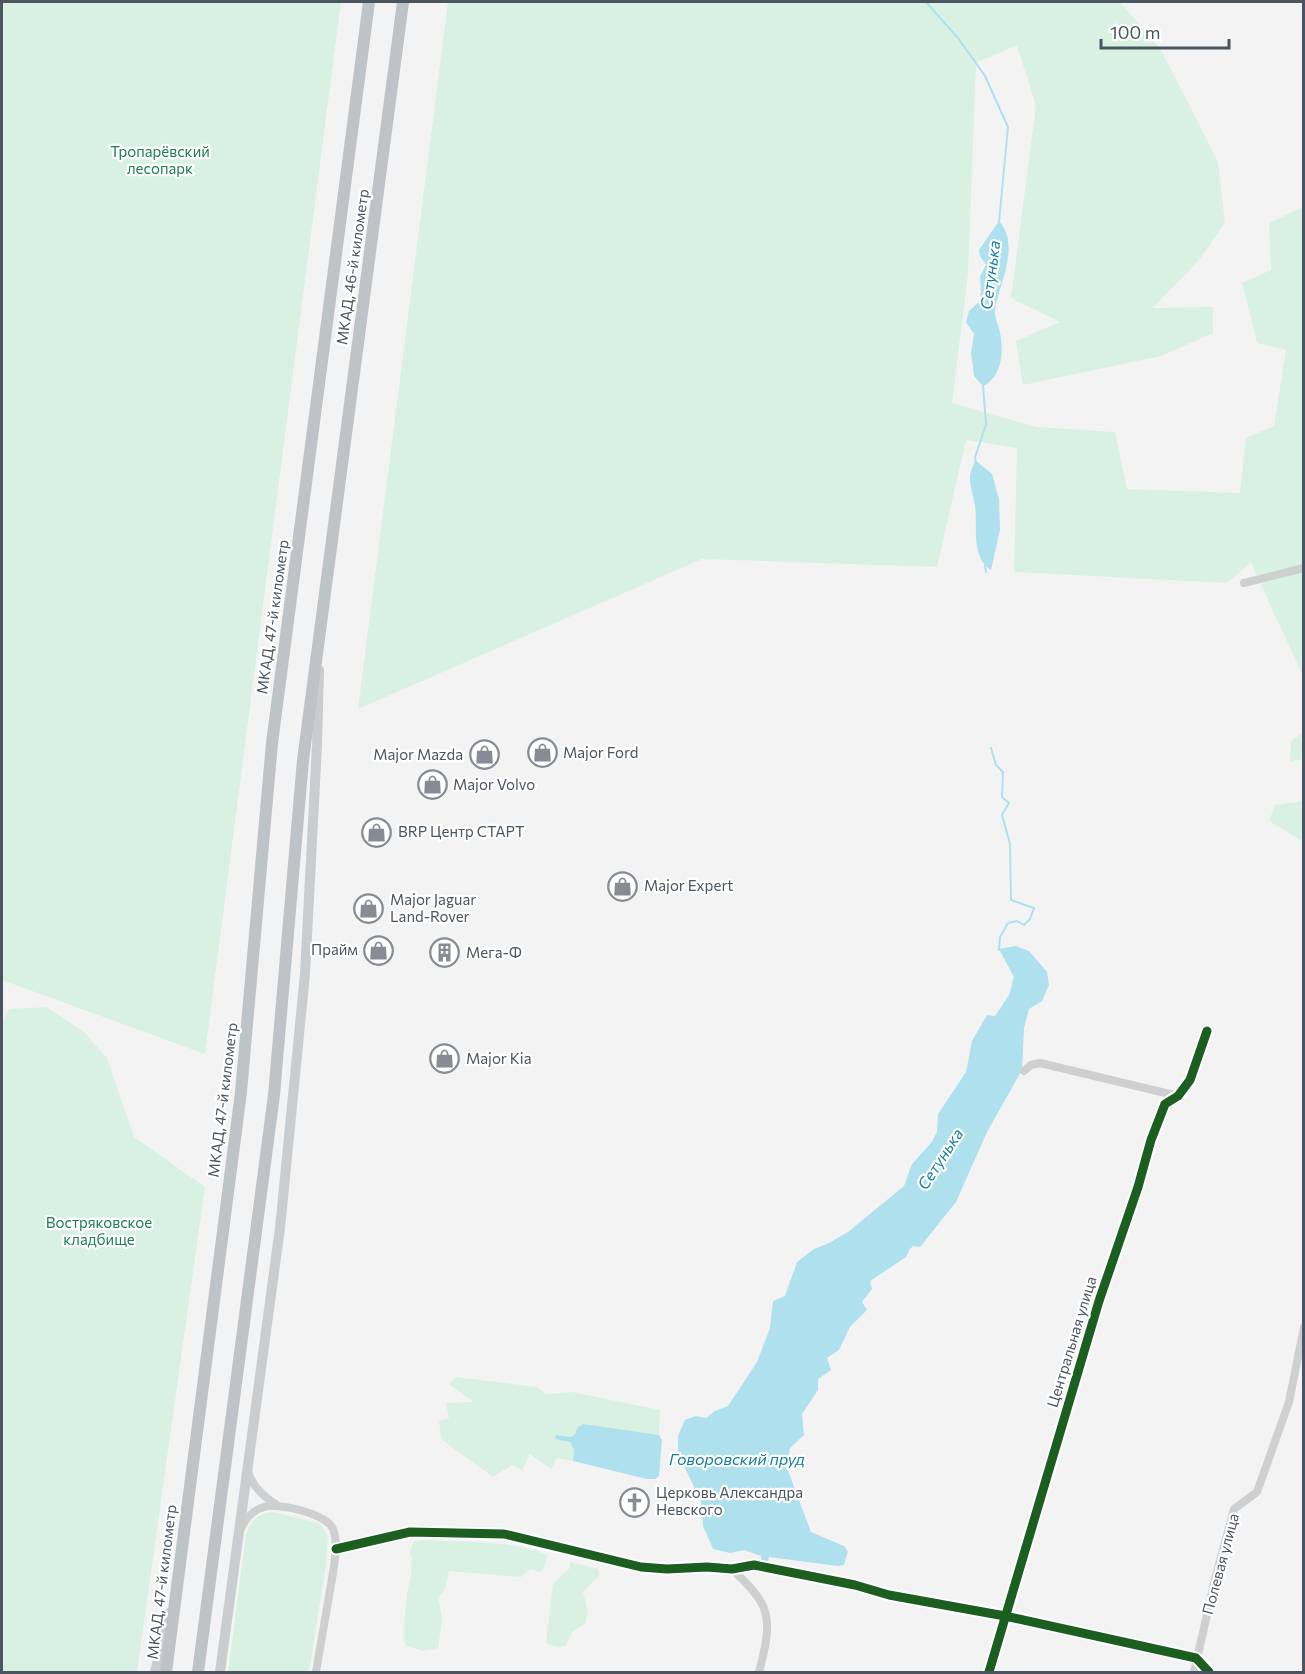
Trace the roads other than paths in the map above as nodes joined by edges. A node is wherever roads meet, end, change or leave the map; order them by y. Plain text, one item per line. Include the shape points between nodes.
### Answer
1 (369, 2) edge
2 (403, 2) edge
3 (300, 530) joint
4 (1304, 567) edge
5 (1244, 583) dead end
6 (320, 626) junction
7 (1207, 1031) dead end
8 (1024, 1071) dead end
9 (1178, 1096) junction
10 (1304, 1327) edge
11 (247, 1465) junction
12 (278, 1506) junction
13 (238, 1534) junction
14 (336, 1549) junction
15 (732, 1569) junction
16 (178, 1572) junction
17 (1005, 1616) junction
18 (1197, 1658) junction
19 (155, 1672) edge
20 (166, 1672) edge
21 (198, 1672) edge
22 (220, 1672) edge
23 (316, 1672) edge
24 (759, 1672) edge
25 (989, 1672) edge
26 (1194, 1672) edge
27 (1209, 1672) edge

1 - 3 highway, МКАД, 46-й километр
2 - 6 highway, МКАД, 46-й километр
3 - 16 highway, МКАД, 47-й километр via 267,785 241,1092
4 - 5 street
6 - 11 main road via 305,974 280,1228
6 - 21 highway via 300,788 274,1095
7 - 9 street, Центральная улица via 1192,1074
8 - 9 street via 1040,1063
9 - 17 street, Центральная улица via 1165,1104 1151,1140
10 - 18 street, Полевая улица via 1289,1402 1257,1492 1234,1509
11 - 12 street via 253,1483
11 - 13 main road
12 - 13 street via 257,1510
12 - 14 street via 328,1522 333,1528
13 - 22 main road
14 - 15 street via 410,1532 504,1534 641,1567
14 - 23 street
15 - 17 street via 754,1565 914,1601
15 - 24 street via 763,1605 766,1640
16 - 19 main road
16 - 20 highway, МКАД, 47-й километр
17 - 18 street
17 - 25 street, Центральная улица
18 - 26 street, Полевая улица
18 - 27 street

